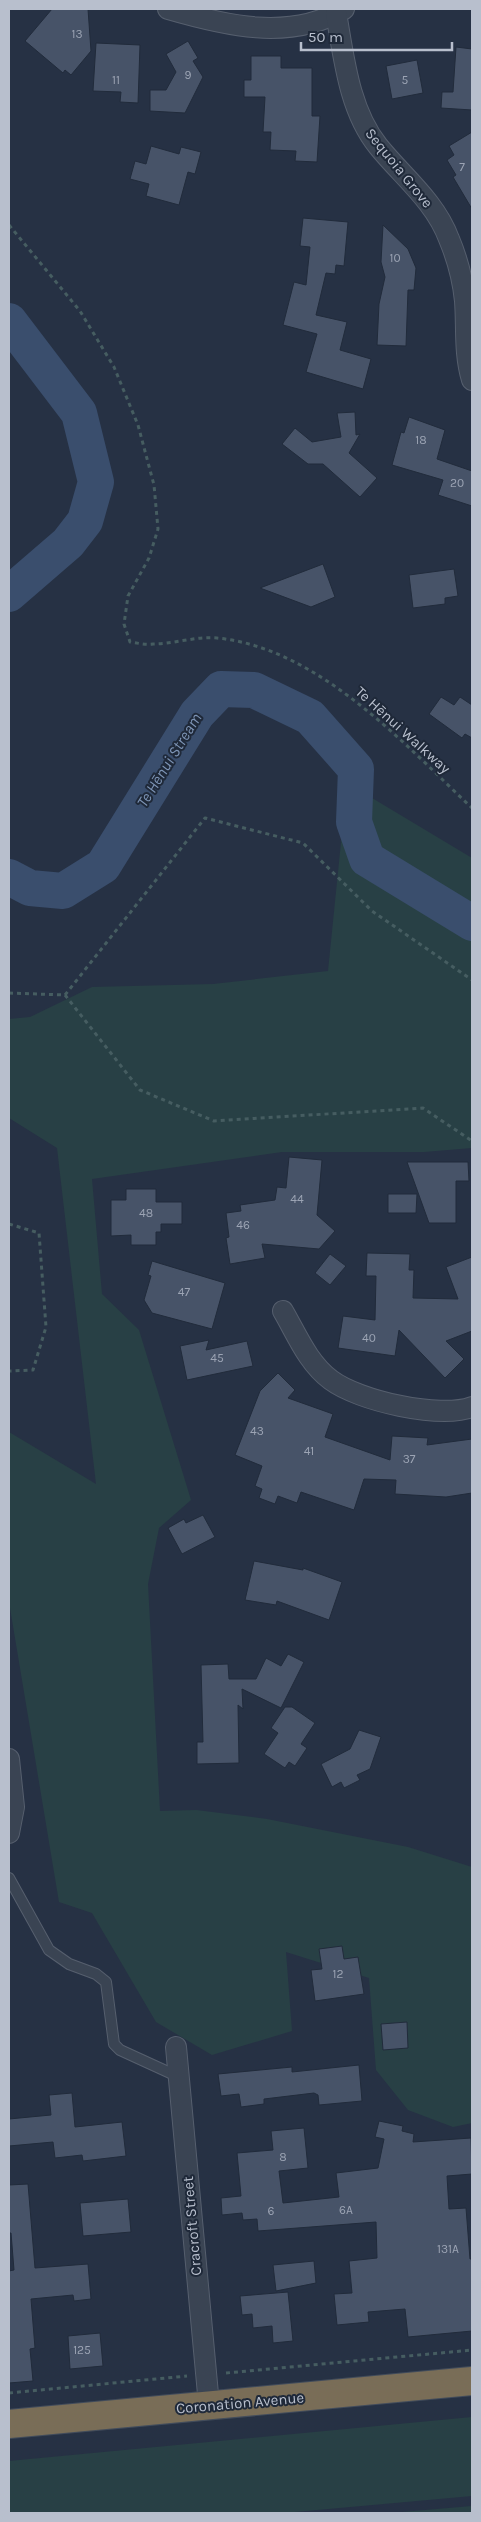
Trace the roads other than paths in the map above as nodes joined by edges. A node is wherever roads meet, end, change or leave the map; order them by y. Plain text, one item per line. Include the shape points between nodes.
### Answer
1 (168, 9) edge
2 (340, 11) edge
3 (472, 380) edge
4 (283, 1311) dead end
5 (472, 1407) edge
6 (9, 1759) edge
7 (9, 1832) edge
8 (9, 1878) edge
9 (176, 2047) dead end
10 (179, 2077) junction
11 (472, 2382) edge
12 (209, 2405) junction
13 (9, 2424) edge

1 - 2 street via 207,20 270,28 299,25
2 - 3 street, Sequoia Grove via 345,62 364,125 377,146 422,194 449,237 465,300 465,346
4 - 5 street via 310,1359 332,1381 389,1403 426,1411
6 - 7 street via 14,1807
8 - 10 lane via 49,1950 106,1982 114,2044 120,2050
9 - 10 street, Cracroft Street
10 - 12 street, Cracroft Street
11 - 12 highway, Coronation Avenue
12 - 13 highway, Coronation Avenue

